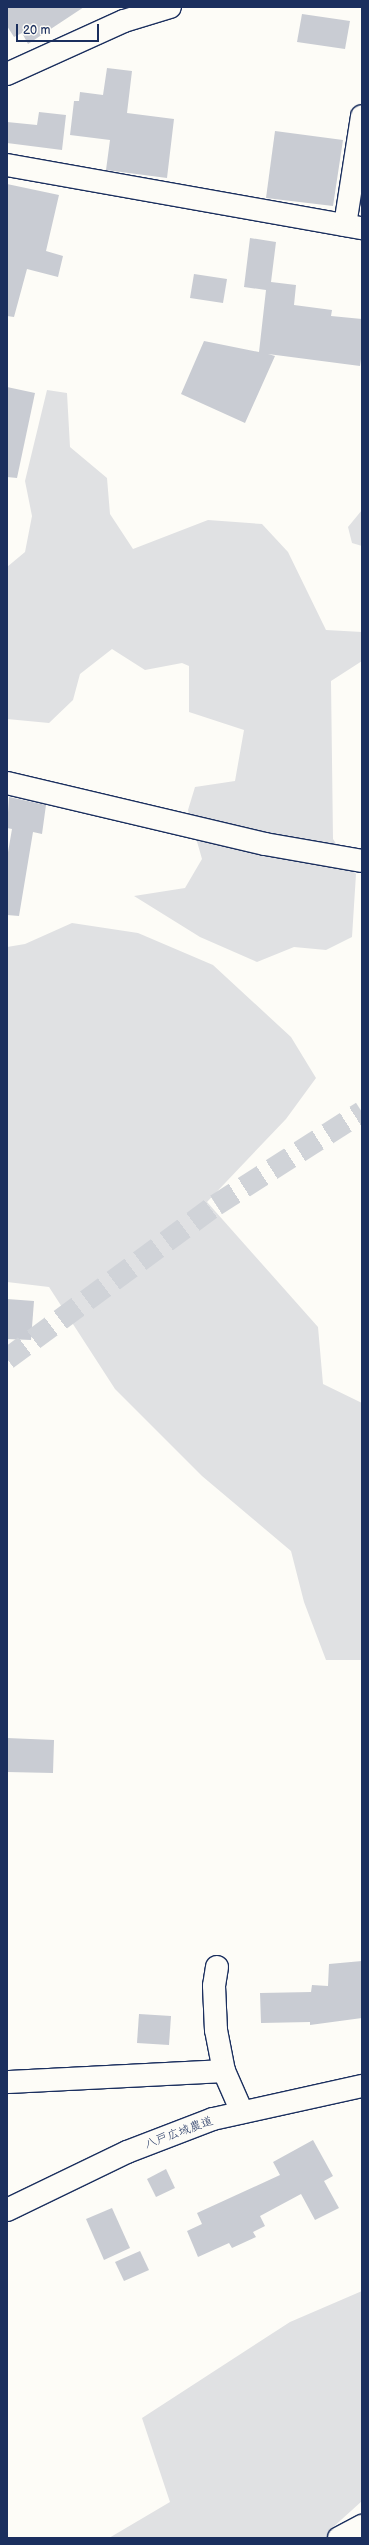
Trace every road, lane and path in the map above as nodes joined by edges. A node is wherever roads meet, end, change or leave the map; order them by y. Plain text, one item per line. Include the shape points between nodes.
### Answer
1 (170, 7) edge
2 (7, 74) edge
3 (362, 116) edge
4 (7, 165) edge
5 (354, 226) edge
6 (7, 783) edge
7 (362, 862) edge
8 (217, 1967) dead end
9 (224, 2071) junction
10 (7, 2082) edge
11 (362, 2086) edge
12 (242, 2112) junction
13 (7, 2210) edge
14 (362, 2526) edge
15 (339, 2538) edge

1 - 2 street via 124,21
3 - 5 street
4 - 5 street
6 - 7 street via 265,844
8 - 9 street via 214,1986 216,2030
9 - 10 street
9 - 12 street
11 - 12 street, 八戸広域農道
12 - 13 street, 八戸広域農道 via 126,2152
14 - 15 street

